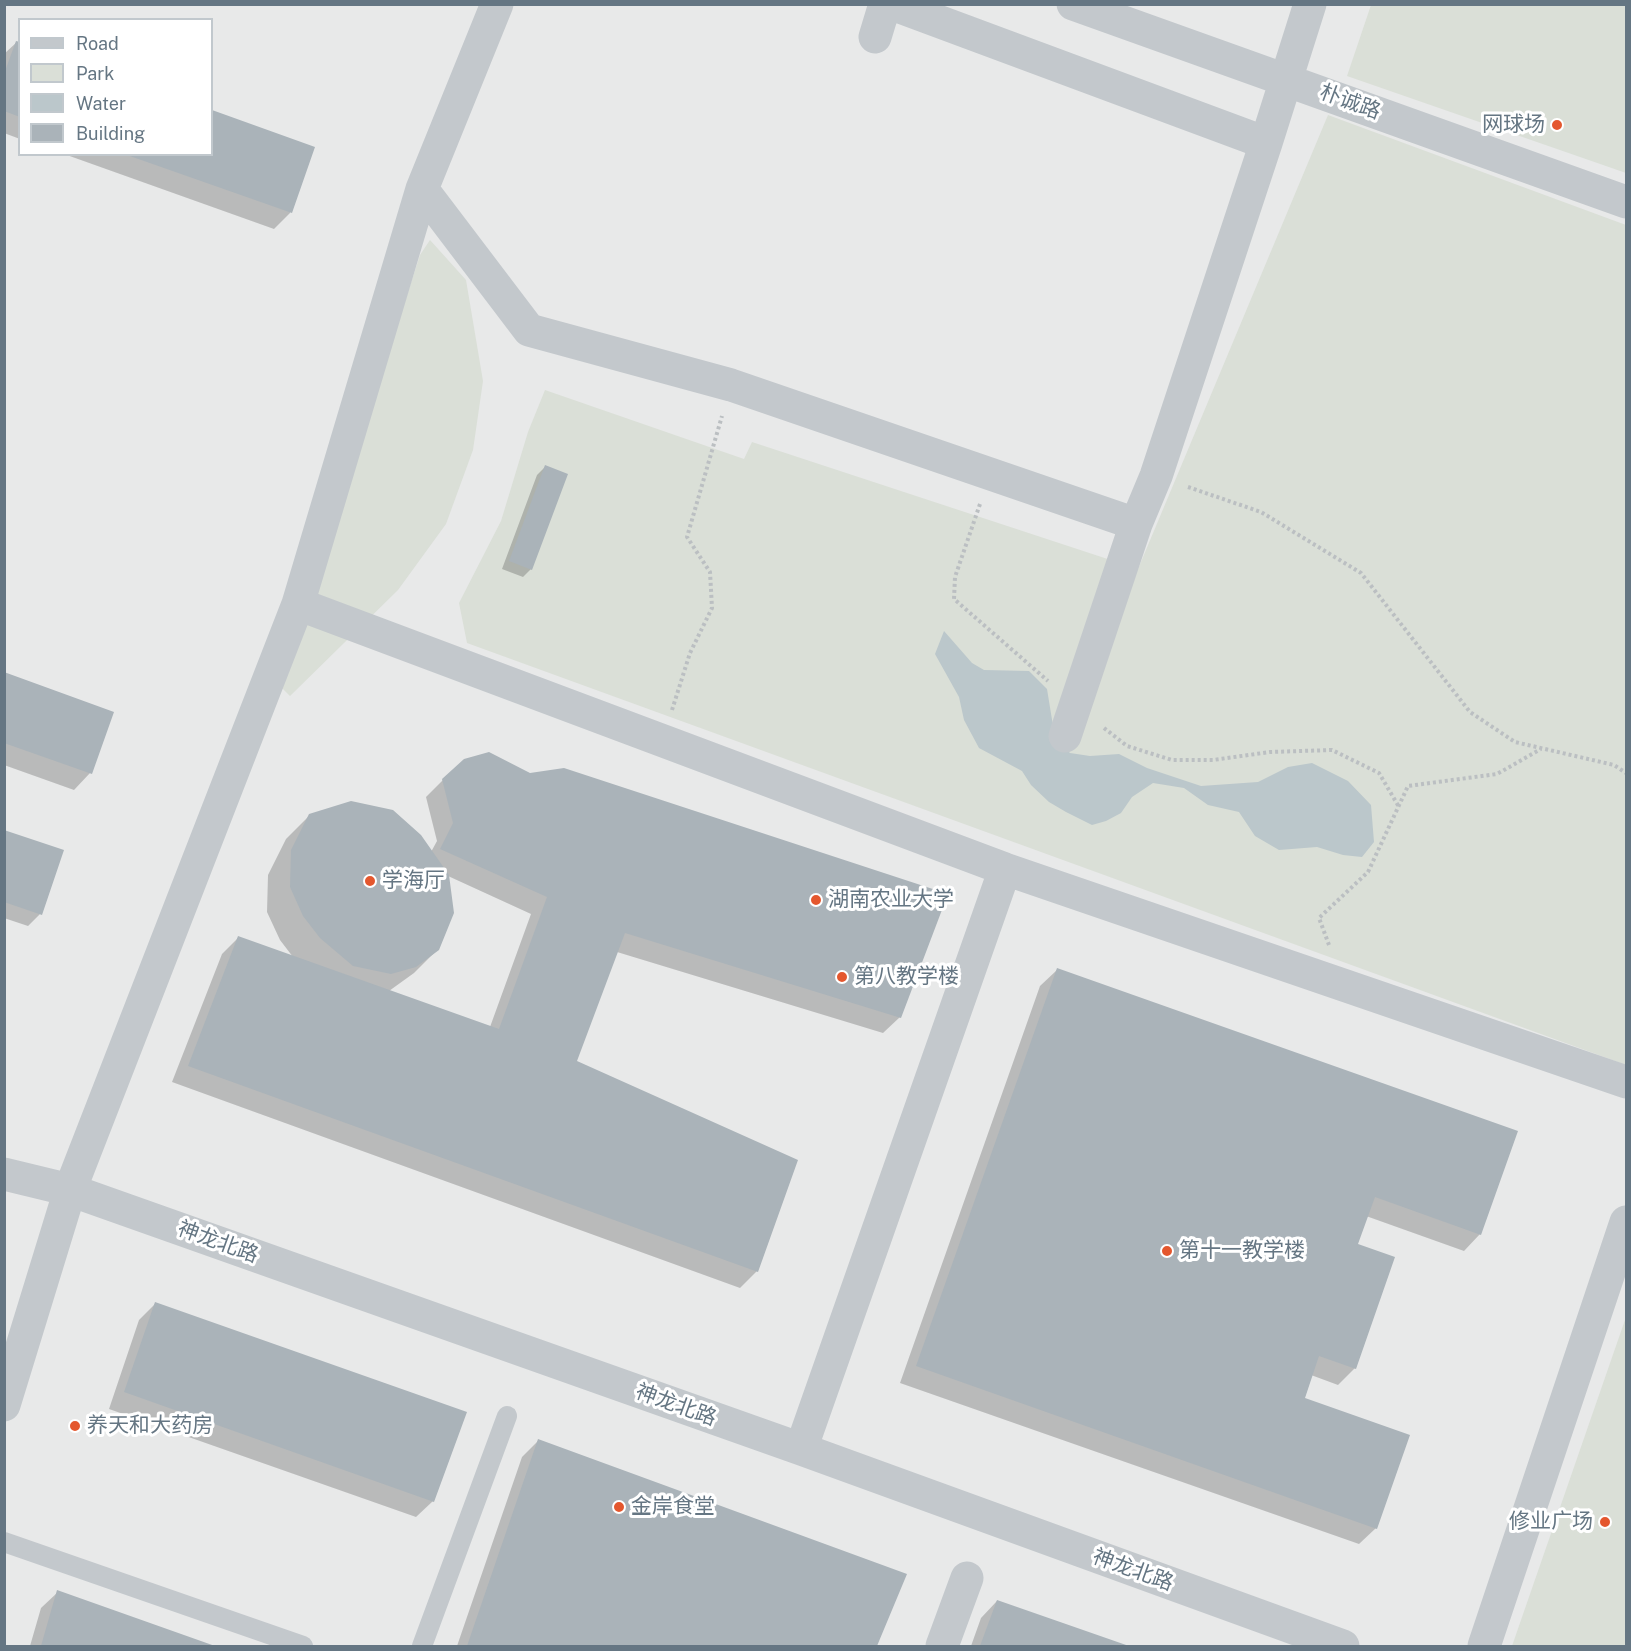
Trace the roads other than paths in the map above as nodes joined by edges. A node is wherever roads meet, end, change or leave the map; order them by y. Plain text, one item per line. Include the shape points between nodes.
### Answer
1 (497, 4) edge
2 (885, 4) edge
3 (892, 4) edge
4 (1073, 4) edge
5 (1310, 4) edge
6 (875, 37) dead end
7 (1287, 79) junction
8 (1266, 143) junction
9 (422, 189) junction
10 (1626, 202) edge
11 (1136, 524) junction
12 (298, 604) junction
13 (1065, 736) dead end
14 (1005, 869) junction
15 (1626, 1082) edge
16 (4, 1174) edge
17 (70, 1190) junction
18 (1626, 1222) edge
19 (4, 1405) edge
20 (507, 1416) dead end
21 (801, 1449) junction
22 (4, 1542) edge
23 (967, 1578) dead end
24 (303, 1647) edge
25 (422, 1647) edge
26 (942, 1647) edge
27 (1343, 1647) edge
28 (1484, 1647) edge

1 - 9 street
2 - 6 street
3 - 8 street
4 - 7 street, 朴诚路
5 - 7 street
7 - 8 street
7 - 10 street, 朴诚路
8 - 11 street via 1156,476
9 - 11 street via 529,330 731,385
9 - 12 street
11 - 13 street
12 - 14 street
12 - 17 street
14 - 15 street
14 - 21 street
16 - 17 street, 神龙北路
17 - 19 street
17 - 21 street, 神龙北路
18 - 28 street
20 - 25 lane
21 - 27 street, 神龙北路
22 - 24 lane
23 - 26 street

